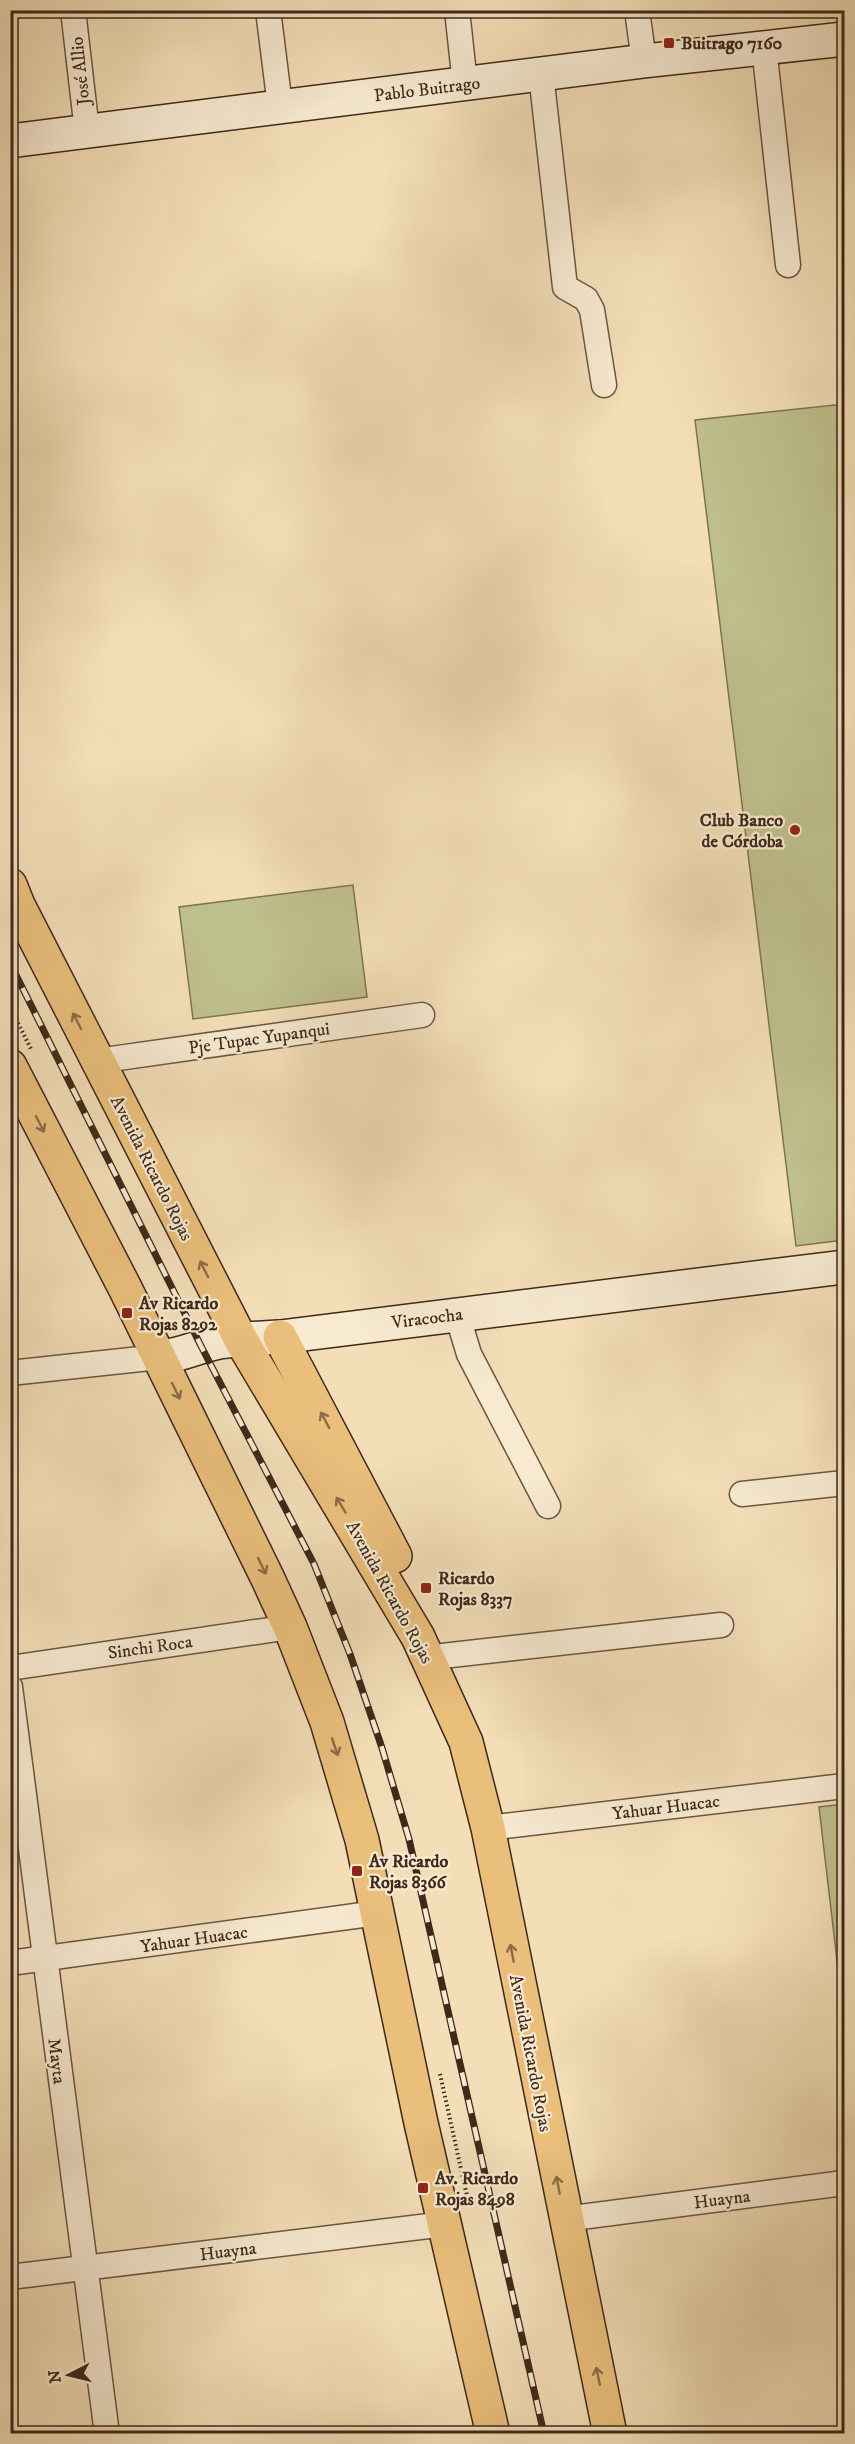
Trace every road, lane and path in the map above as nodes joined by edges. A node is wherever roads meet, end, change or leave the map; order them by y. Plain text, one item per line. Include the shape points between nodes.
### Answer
1 (73, 10) edge
2 (268, 10) edge
3 (457, 10) edge
4 (637, 10) edge
5 (844, 39) edge
6 (764, 47) junction
7 (644, 61) junction
8 (541, 74) junction
9 (465, 84) junction
10 (280, 106) junction
11 (87, 131) junction
12 (10, 141) edge
13 (788, 265) dead end
14 (604, 385) dead end
15 (10, 885) edge
16 (422, 1015) dead end
17 (97, 1061) junction
18 (12, 1070) edge
19 (844, 1267) edge
20 (457, 1314) junction
21 (280, 1337) junction
22 (241, 1340) junction
23 (159, 1357) junction
24 (10, 1373) edge
25 (844, 1483) edge
26 (742, 1494) dead end
27 (548, 1506) dead end
28 (680, 1613) dead end
29 (721, 1625) dead end
30 (290, 1627) junction
31 (438, 1648) junction
32 (10, 1668) edge
33 (10, 1687) edge
34 (466, 1742) junction
35 (844, 1786) edge
36 (488, 1828) junction
37 (377, 1913) junction
38 (44, 1959) junction
39 (10, 1964) edge
40 (440, 2076) dead end
41 (452, 2126) dead end
42 (844, 2183) edge
43 (565, 2219) junction
44 (445, 2224) junction
45 (84, 2269) junction
46 (10, 2277) edge
47 (107, 2433) edge
48 (493, 2433) edge
49 (610, 2433) edge

1 - 11 street, José Allio
2 - 10 street
3 - 9 street
4 - 7 street
5 - 6 main road, Pablo Buitrago
6 - 7 main road, Pablo Buitrago
6 - 13 street
7 - 8 main road, Pablo Buitrago
8 - 9 main road, Pablo Buitrago
8 - 14 street via 565,287 586,299 592,310
9 - 10 main road, Pablo Buitrago
10 - 11 main road, Pablo Buitrago
11 - 12 main road, Pablo Buitrago
17 -> 15 main road, Avenida Ricardo Rojas
16 - 17 street, Pje Tupac Yupanqui
22 -> 17 main road, Avenida Ricardo Rojas
18 -> 23 main road
19 - 20 main road, Viracocha
20 - 21 main road, Viracocha
20 - 27 street via 469,1354
21 - 22 main road, Viracocha
31 -> 21 main road via 347,1462
22 - 23 main road, Viracocha
34 -> 22 main road, Avenida Ricardo Rojas via 405,1611
23 - 24 street, Viracocha
23 -> 30 main road
25 - 26 street
28 - 31 street
29 - 31 street
30 - 32 street, Sinchi Roca
30 -> 37 main road via 339,1757
31 - 34 main road via 454,1689
33 - 38 street, Mayta
34 - 36 main road, Avenida Ricardo Rojas
35 - 36 street, Yahuar Huacac
43 -> 36 main road, Avenida Ricardo Rojas
37 - 38 street, Yahuar Huacac
37 - 44 main road
38 - 39 street, Yahuar Huacac
38 - 45 street, Mayta
40 - 41 path
42 - 43 street, Huayna
49 -> 43 main road, Avenida Ricardo Rojas
44 - 45 street, Huayna
44 - 48 main road
45 - 46 street, Huayna
45 - 47 street, Mayta

